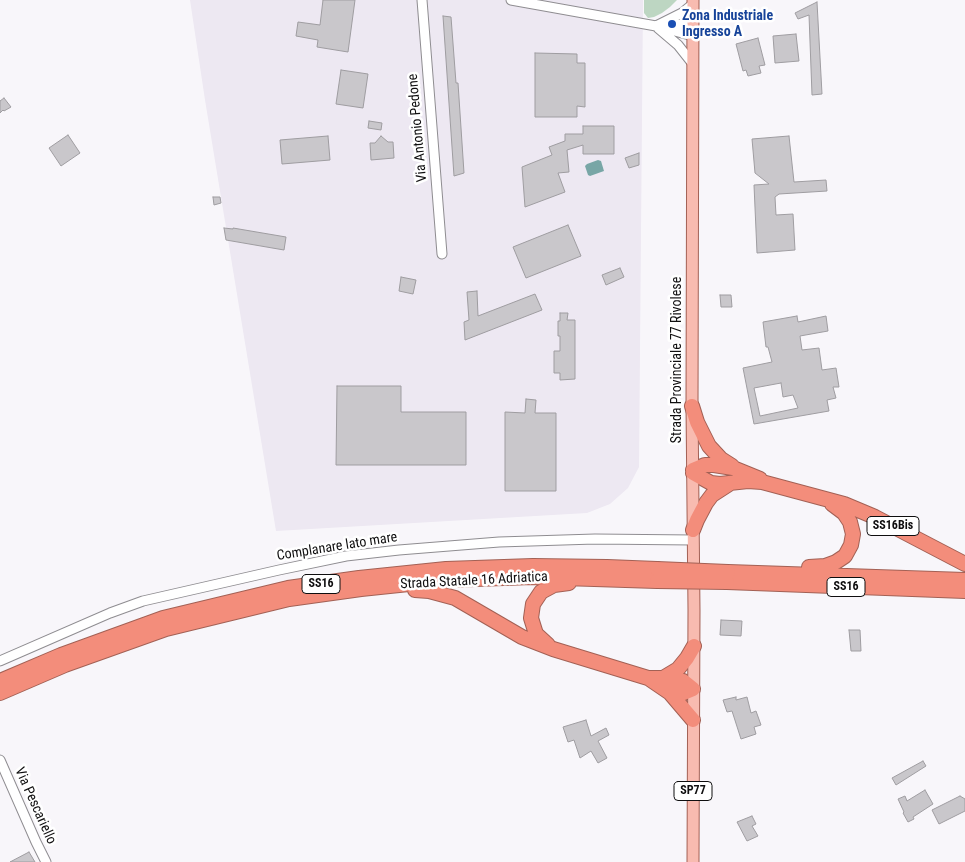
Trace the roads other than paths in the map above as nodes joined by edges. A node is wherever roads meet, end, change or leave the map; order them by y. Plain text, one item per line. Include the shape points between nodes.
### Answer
1 (422, 0) edge
2 (511, 0) edge
3 (693, 2) edge
4 (693, 23) junction
5 (656, 26) junction
6 (693, 36) junction
7 (693, 64) junction
8 (442, 254) dead end
9 (692, 406) junction
10 (692, 472) junction
11 (744, 472) junction
12 (730, 484) junction
13 (777, 486) junction
14 (818, 497) junction
15 (693, 535) junction
16 (965, 564) edge
17 (657, 575) junction
18 (728, 577) junction
19 (607, 578) junction
20 (965, 580) edge
21 (361, 589) junction
22 (965, 591) edge
23 (694, 646) junction
24 (553, 649) junction
25 (0, 661) edge
26 (648, 678) junction
27 (663, 678) junction
28 (0, 681) edge
29 (693, 689) junction
30 (0, 693) edge
31 (670, 693) junction
32 (693, 720) junction
33 (0, 760) edge
34 (46, 862) edge
35 (693, 862) edge

1 - 8 street, Via Antonio Pedone
2 - 5 street
3 - 4 main road, Strada Provinciale 77 Rivolese / SP77
3 - 5 street via 682,13
4 - 5 street
4 - 6 main road, Strada Provinciale 77 Rivolese / SP77
5 - 6 street
5 - 7 street via 678,45
6 - 7 main road, Strada Provinciale 77 Rivolese / SP77
7 - 9 main road, Strada Provinciale 77 Rivolese / SP77
9 - 10 main road, Strada Provinciale 77 Rivolese / SP77
9 - 11 highway via 713,451 729,465
10 - 11 highway via 705,465 714,465
10 - 12 highway via 711,483
10 - 15 main road, Strada Provinciale 77 Rivolese / SP77
11 - 13 highway
12 - 13 highway via 748,481
12 - 15 highway via 712,495 706,503
13 - 14 highway
14 - 16 highway, SS16Bis via 865,512
14 - 18 highway via 838,508 850,522 851,545 841,560 825,566 768,566
15 - 23 main road, Strada Provinciale 77 Rivolese / SP77
15 - 25 street, Complanare lato mare via 499,542 346,556 143,602
17 - 18 highway, Strada Statale 16 Adriatica / SS16, bridge
17 - 19 highway, Strada Statale 16 Adriatica / SS16
17 - 28 highway, Strada Statale 16 Adriatica / SS16 via 607,567 446,569 288,588 163,618
18 - 20 highway, Strada Statale 16 Adriatica / SS16
18 - 22 highway, Strada Statale 16 Adriatica / SS16
19 - 21 highway, Strada Statale 16 Adriatica / SS16 via 447,580
19 - 24 highway via 554,585 541,592 533,604 531,618 536,634
21 - 24 highway via 429,591 455,598 522,637
21 - 30 highway, Strada Statale 16 Adriatica / SS16 via 289,599 166,629 65,665
23 - 27 highway via 678,669
23 - 29 main road, Strada Provinciale 77 Rivolese / SP77
24 - 26 highway
26 - 27 highway
26 - 31 highway
27 - 29 highway via 683,681
29 - 31 highway via 681,694
29 - 32 main road, Strada Provinciale 77 Rivolese / SP77
31 - 32 highway
32 - 35 main road, SP77
33 - 34 street, Via Pescariello

